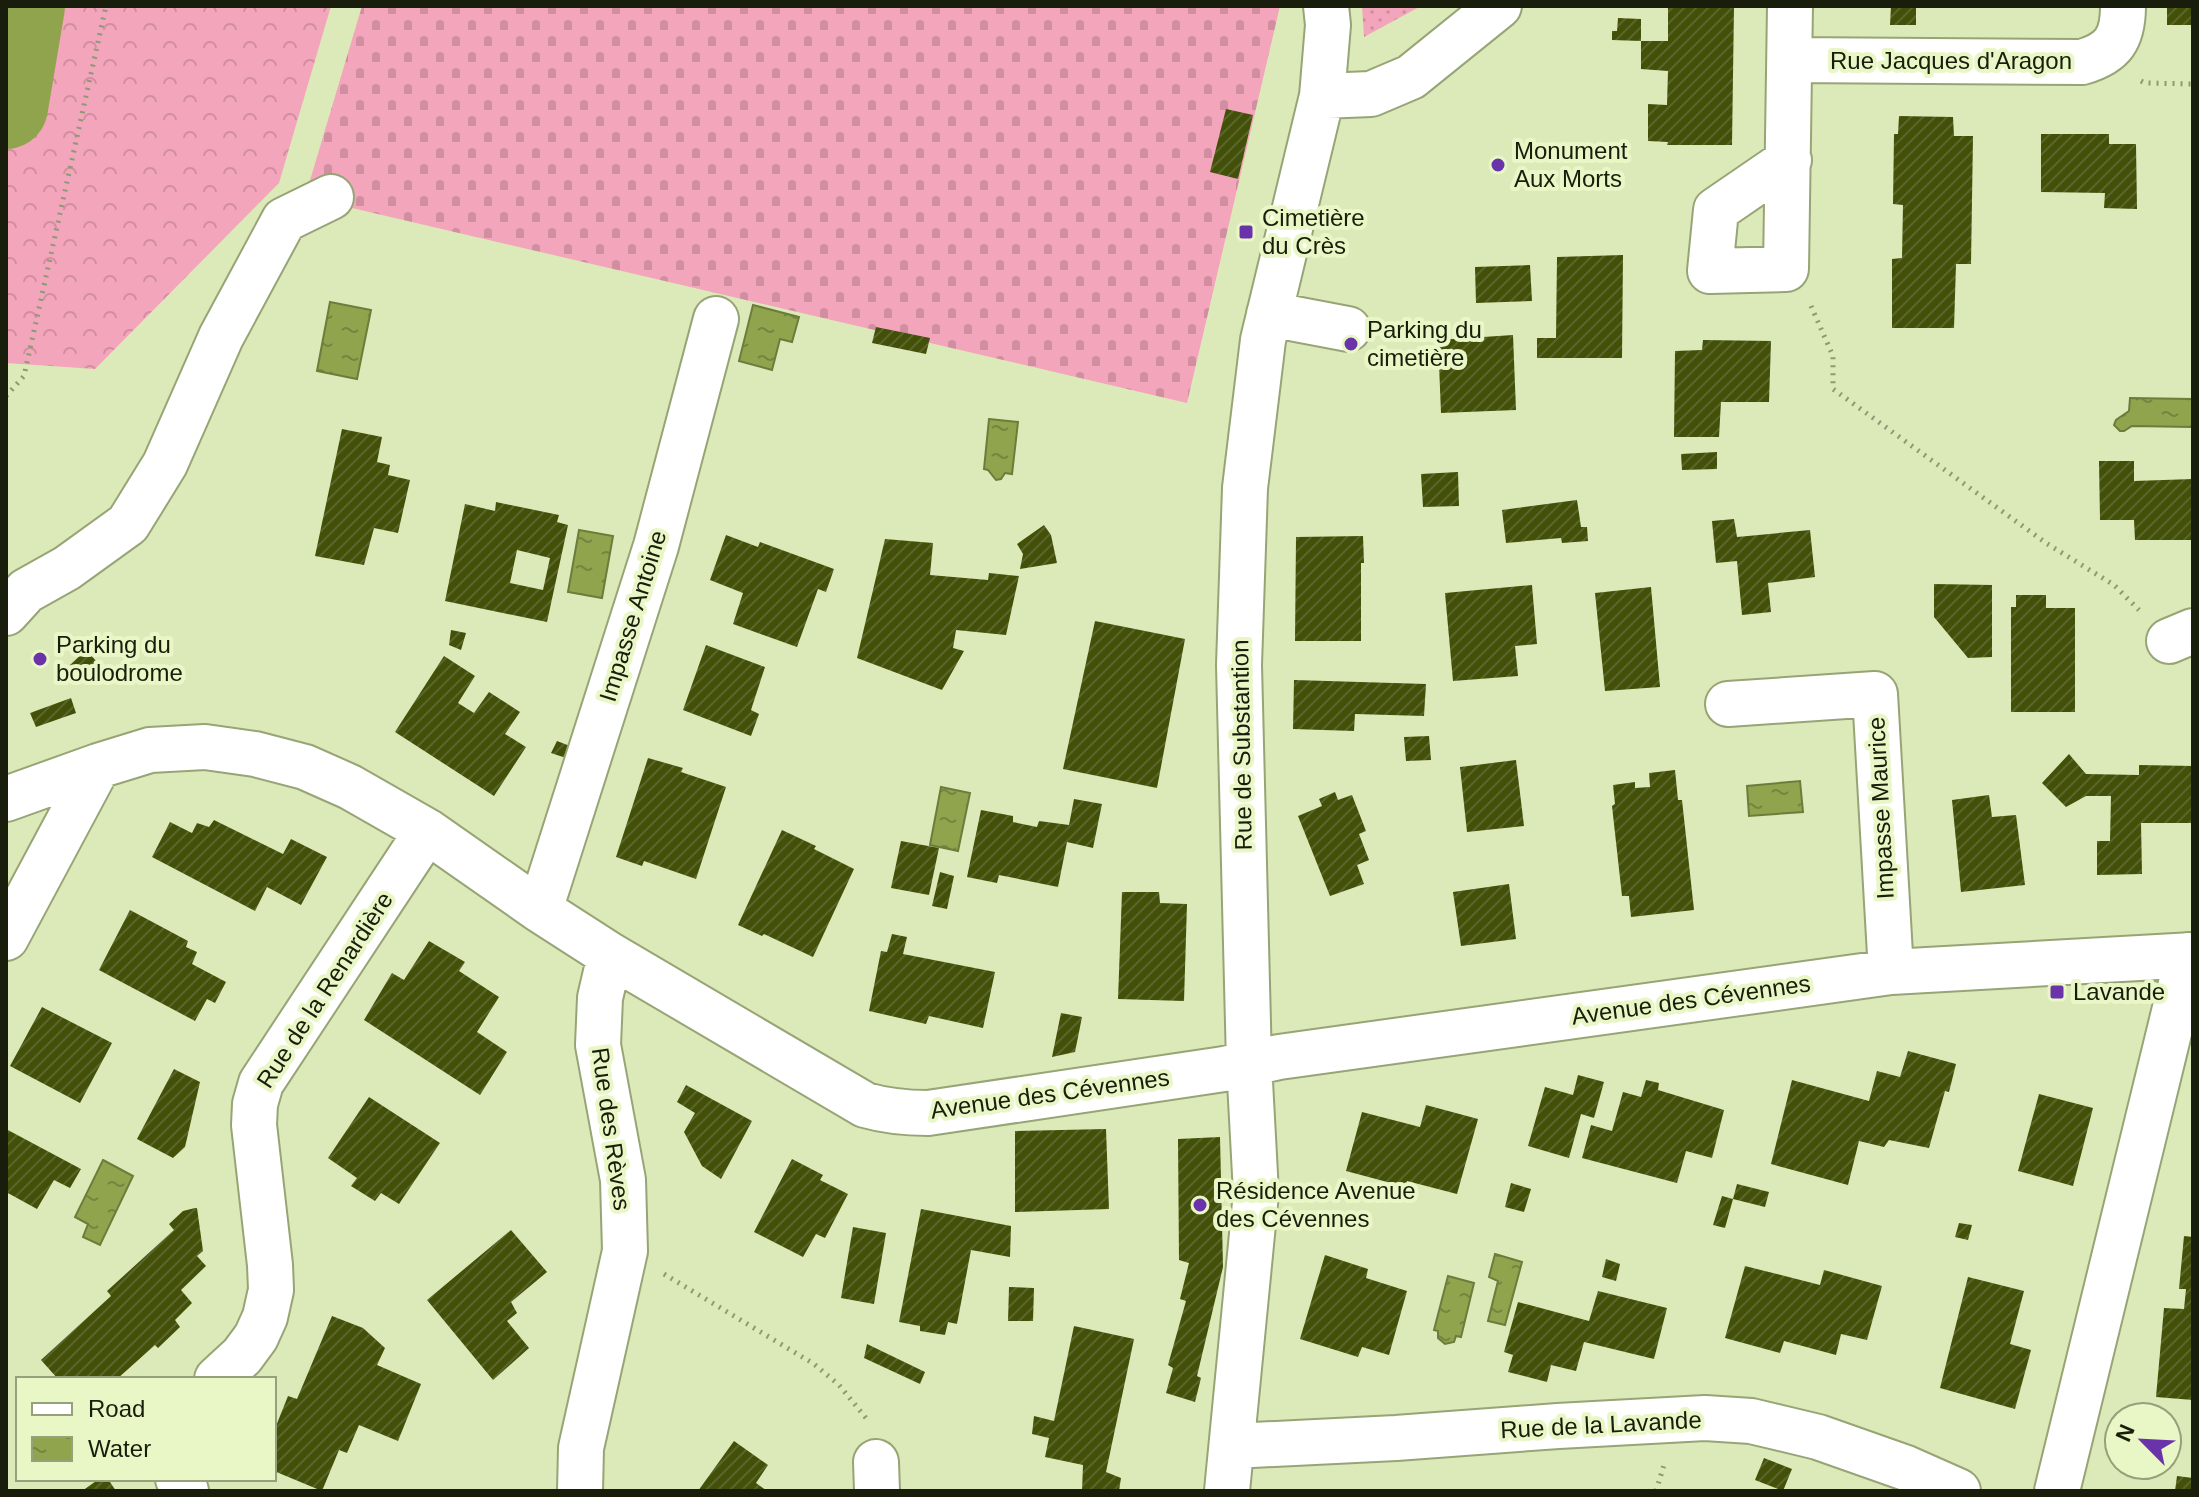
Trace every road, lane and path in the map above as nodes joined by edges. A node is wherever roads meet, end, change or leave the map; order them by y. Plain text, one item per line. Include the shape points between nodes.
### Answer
1 (106, 6) edge
2 (1326, 6) edge
3 (1499, 6) edge
4 (1790, 6) edge
5 (2123, 6) edge
6 (1790, 60) junction
7 (1322, 96) junction
8 (1789, 160) junction
9 (331, 197) dead end
10 (1786, 269) junction
11 (1269, 314) junction
12 (716, 319) dead end
13 (1348, 329) dead end
14 (6, 396) edge
15 (6, 613) edge
16 (2181, 636) edge
17 (1728, 704) dead end
18 (98, 766) junction
19 (6, 799) edge
20 (427, 831) junction
21 (540, 910) junction
22 (6, 938) edge
23 (610, 955) junction
24 (2191, 955) edge
25 (1891, 972) junction
26 (1249, 1063) junction
27 (625, 1251) junction
28 (219, 1377) edge
29 (1233, 1446) junction
30 (876, 1476) edge
31 (580, 1491) edge
32 (1227, 1491) edge
33 (1958, 1491) edge
34 (2057, 1491) edge

1 - 14 path via 24,376
2 - 7 street, Rue de Substantion
3 - 7 street via 1411,77 1371,94
4 - 6 street
5 - 6 street, Rue Jacques d'Aragon via 2113,48 2082,62
6 - 8 street
7 - 11 street, Rue de Substantion
8 - 10 street
8 - 10 street via 1716,210 1710,271
9 - 15 street via 284,220 221,337 165,464 128,524 26,591
10 - 16 path via 1806,294 1833,356 1833,389
11 - 13 street
11 - 26 street, Rue de Substantion via 1245,488 1239,665
12 - 21 street, Impasse Antoine via 656,546
17 - 25 street, Impasse Maurice via 1875,694
18 - 19 street, Avenue des Cévennes
18 - 20 street, Avenue des Cévennes via 150,750 205,747 255,754 350,787
18 - 22 street
20 - 21 street, Avenue des Cévennes
20 - 28 street, Rue de la Renardière via 261,1083 254,1125 271,1290 256,1337
21 - 23 street, Avenue des Cévennes
23 - 26 street, Avenue des Cévennes via 865,1105 884,1111 928,1113
23 - 27 street, Rue des Rèves via 600,998 598,1045 623,1180
24 - 25 street, Avenue des Cévennes
24 - 34 street
25 - 26 street, Avenue des Cévennes
26 - 29 street, Rue de Substantion via 1256,1193
27 - 30 path via 814,1364 839,1385 866,1417
27 - 31 street, Rue des Rèves via 581,1448
29 - 32 street, Rue de Substantion
29 - 33 street, Rue de la Lavande via 1705,1418 1751,1421 1818,1437

